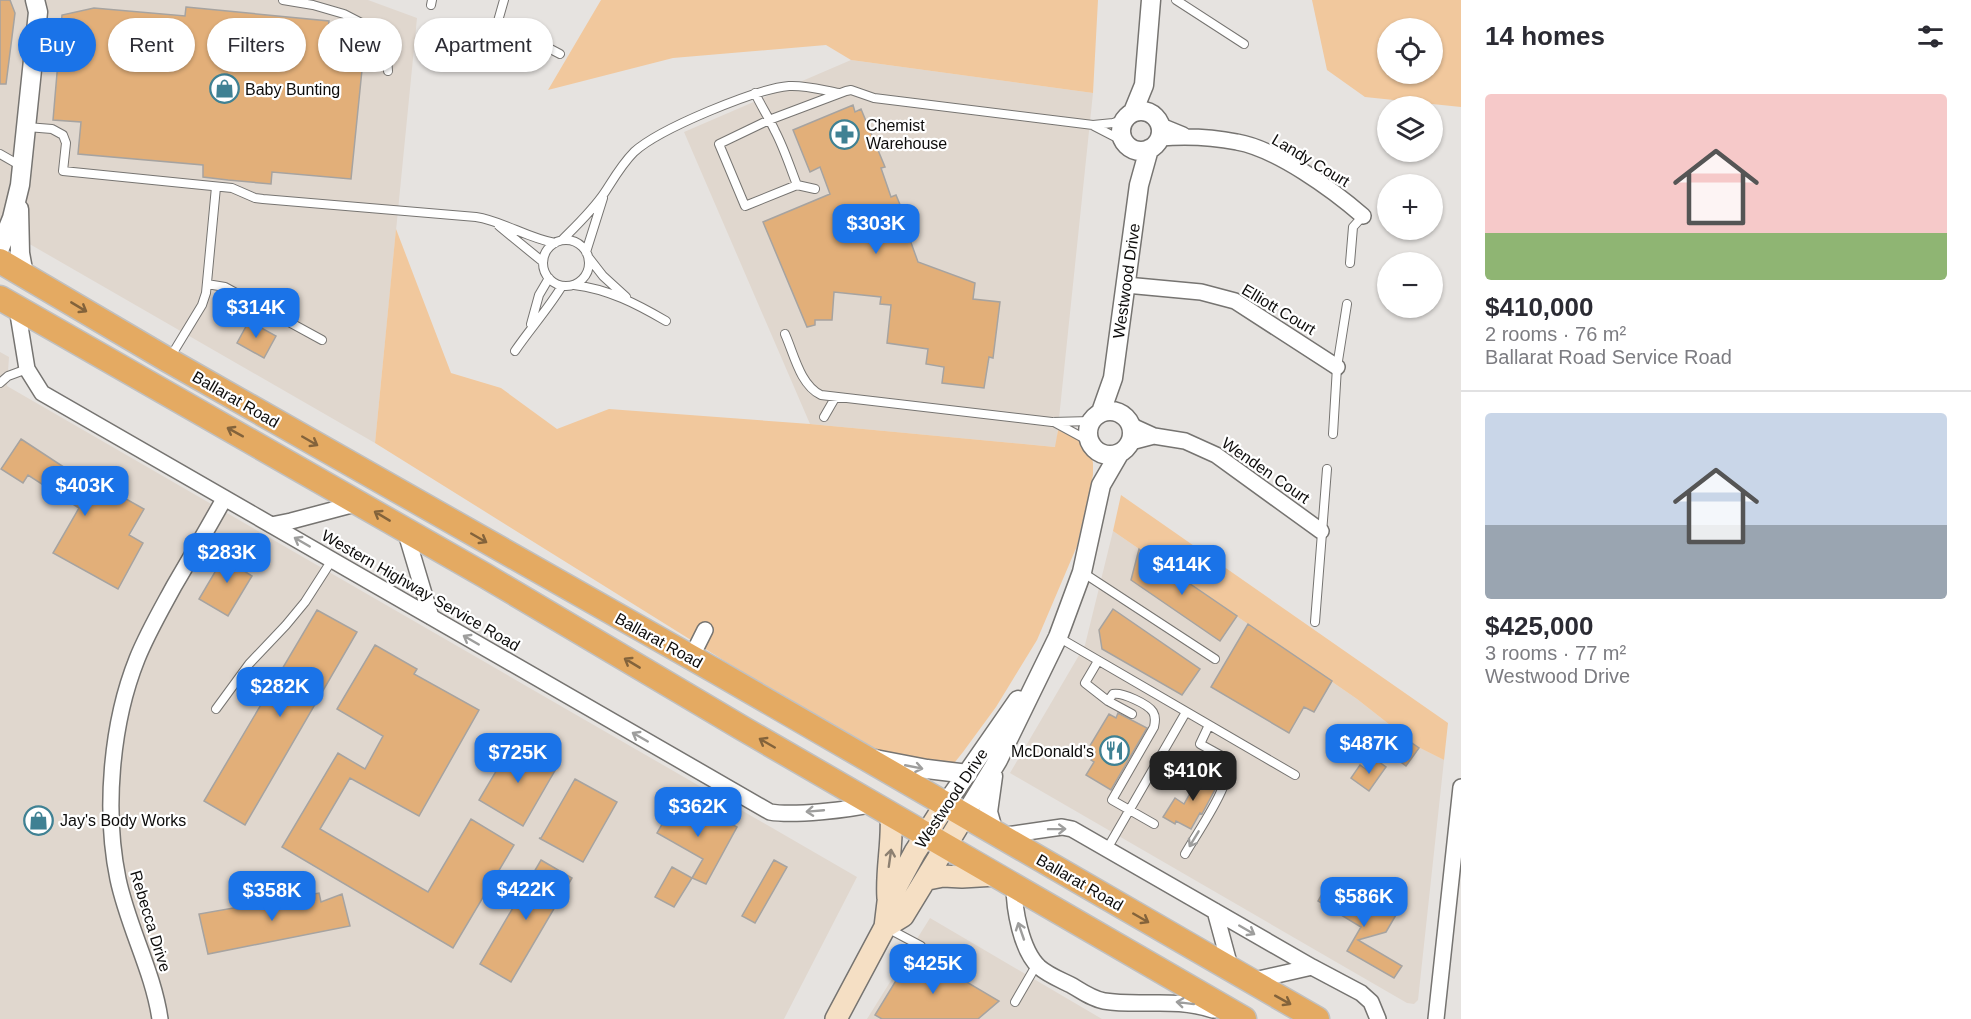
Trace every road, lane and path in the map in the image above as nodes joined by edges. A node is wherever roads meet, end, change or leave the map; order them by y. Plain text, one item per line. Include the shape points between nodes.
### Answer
1 (35, 0) edge
2 (283, 0) edge
3 (504, 0) edge
4 (1151, 0) edge
5 (1176, 0) edge
6 (351, 18) edge
7 (1244, 44) dead end
8 (560, 54) dead end
9 (1144, 86) junction
10 (755, 93) junction
11 (838, 93) junction
12 (1129, 116) junction
13 (769, 120) junction
14 (1093, 125) junction
15 (26, 127) junction
16 (1146, 136) junction
17 (0, 154) edge
18 (22, 167) junction
19 (797, 184) junction
20 (216, 187) junction
21 (815, 189) dead end
22 (604, 194) junction
23 (18, 195) junction
24 (1363, 216) joint
25 (0, 219) edge
26 (493, 221) junction
27 (559, 242) junction
28 (0, 248) edge
29 (587, 254) junction
30 (0, 261) edge
31 (543, 262) junction
32 (1350, 263) dead end
33 (549, 278) junction
34 (31, 279) junction
35 (207, 284) junction
36 (572, 285) junction
37 (1126, 285) junction
38 (562, 286) junction
39 (630, 300) junction
40 (9, 303) edge
41 (1347, 304) dead end
42 (666, 321) dead end
43 (530, 328) junction
44 (785, 334) dead end
45 (322, 340) dead end
46 (515, 351) dead end
47 (168, 360) junction
48 (1337, 367) junction
49 (27, 369) junction
50 (1113, 378) junction
51 (0, 383) edge
52 (835, 398) junction
53 (824, 417) dead end
54 (1096, 417) junction
55 (1052, 422) junction
56 (1125, 434) junction
57 (1333, 434) dead end
58 (1091, 444) junction
59 (1327, 469) dead end
60 (1101, 485) junction
61 (224, 499) junction
62 (359, 503) junction
63 (271, 525) junction
64 (405, 530) junction
65 (1321, 531) junction
66 (332, 560) junction
67 (1082, 572) junction
68 (431, 617) junction
69 (1315, 622) dead end
70 (705, 630) dead end
71 (1058, 637) junction
72 (691, 658) junction
73 (1215, 659) dead end
74 (1098, 661) junction
75 (1036, 678) junction
76 (1108, 701) junction
77 (216, 709) dead end
78 (1186, 712) junction
79 (1132, 714) dead end
80 (1209, 725) junction
81 (860, 756) junction
82 (998, 760) junction
83 (968, 774) junction
84 (1294, 775) dead end
85 (1461, 787) edge
86 (882, 809) junction
87 (1130, 810) junction
88 (954, 811) junction
89 (1154, 824) dead end
90 (997, 834) junction
91 (937, 841) junction
92 (1107, 849) junction
93 (1185, 854) dead end
94 (928, 879) junction
95 (1005, 880) junction
96 (888, 902) junction
97 (1215, 911) junction
98 (885, 927) junction
99 (921, 946) dead end
100 (1036, 964) junction
101 (1312, 967) junction
102 (1240, 976) junction
103 (1015, 1002) dead end
104 (160, 1019) edge
105 (836, 1019) edge
106 (1243, 1019) edge
107 (1317, 1019) edge
108 (1378, 1019) edge
109 (1436, 1019) edge

1 - 15 street via 38,12
2 - 6 lane
3 - 8 lane via 498,25
4 - 9 street
5 - 7 lane
9 - 12 street
9 - 16 street
10 - 11 lane via 802,86
10 - 13 lane
10 - 22 lane via 649,140 618,171
11 - 13 lane
11 - 14 lane via 851,90 874,98
12 - 14 lane
12 - 16 street, Westwood Drive via 1122,129
12 - 16 street via 1147,111
13 - 19 lane
13 - 19 lane via 716,146 745,206
14 - 16 lane
15 - 18 street
15 - 20 lane via 52,129 63,135 63,171
16 - 24 street, Landy Court via 1239,142 1271,153
16 - 37 street, Westwood Drive
17 - 18 lane
18 - 23 street
18 - 25 street
19 - 21 lane
20 - 26 lane via 263,199
20 - 35 lane
22 - 27 lane
22 - 29 lane
23 - 28 street
23 - 34 street via 20,252
24 - 32 lane, Landy Court via 1353,227
26 - 27 lane via 544,241
26 - 31 lane
27 - 29 lane via 576,242
27 - 31 lane via 546,251
29 - 36 lane via 587,273
29 - 39 lane via 603,276
30 - 34 highway, Ballarat Road
31 - 33 lane
33 - 38 lane
33 - 43 lane via 539,295
34 - 40 highway via 21,298
34 -> 47 highway, Ballarat Road
35 - 45 lane via 225,287
35 - 47 lane via 202,305
36 - 38 lane
36 - 39 lane
37 - 48 street, Elliott Court via 1201,292 1235,301
37 - 50 street, Westwood Drive
38 - 43 lane
39 - 42 lane
40 - 49 street, Western Highway Service Road
62 -> 40 highway, Ballarat Road
41 - 48 lane, Elliott Court
43 - 46 lane
44 - 52 lane via 809,386 821,395
47 -> 72 highway, Ballarat Road
48 - 57 lane, Elliott Court
49 - 51 lane
49 - 61 street, Western Highway Service Road via 42,393
50 - 54 street, Westwood Drive
50 - 56 street, Westwood Drive
52 - 53 lane
52 - 55 lane
54 - 55 lane
54 - 56 street via 1109,411
54 - 58 street, Westwood Drive via 1088,433
55 - 58 lane
56 - 58 street via 1103,454
56 - 60 street, Westwood Drive
56 - 65 street, Wenden Court via 1185,441 1216,455
58 - 60 street, Westwood Drive
59 - 65 lane, Wenden Court
60 - 67 street, Westwood Drive
61 - 63 street, Western Highway Service Road
61 - 104 street, Rebecca Drive via 143,644 128,684 117,733 111,817 114,857 123,901 151,979
62 - 63 street
64 -> 62 highway, Ballarat Road
66 -> 63 street, Western Highway Service Road
64 - 68 street
86 -> 64 highway, Ballarat Road
65 - 69 lane, Wenden Court
66 - 68 street, Western Highway Service Road
66 - 77 lane via 305,602 249,664
67 - 71 street, Westwood Drive
67 - 73 lane
86 -> 68 street, Western Highway Service Road via 770,812
70 - 72 street
71 - 74 lane
71 - 75 street, Westwood Drive
72 - 81 highway, Ballarat Road
74 - 76 lane via 1085,683
74 - 78 lane
75 - 82 street, Westwood Drive
75 - 83 street, Westwood Drive via 1005,716
76 - 79 lane
76 - 87 lane via 1113,694 1123,694 1151,710 1155,722 1112,800
78 - 80 lane
78 - 87 lane
80 - 84 lane
80 -> 93 lane via 1200,744 1229,760 1230,768 1213,807
81 -> 83 street
81 - 88 highway, Ballarat Road
82 - 88 street, Westwood Drive
82 - 90 street via 988,812
83 - 88 street, Westwood Drive
85 - 109 street
86 - 91 highway, Ballarat Road
96 -> 86 main road via 886,878 892,836
87 - 89 lane
87 - 92 lane
88 - 90 highway, Ballarat Road
88 - 91 main road, Westwood Drive
90 -> 92 street via 1062,827
90 -> 102 highway, Ballarat Road
91 - 94 main road, Westwood Drive
91 - 95 highway, Ballarat Road
91 - 96 main road, Westwood Drive via 915,852
92 - 97 street
94 - 95 main road via 943,876
94 - 98 main road, Westwood Drive via 903,916
100 -> 95 street
95 - 106 highway, Ballarat Road
96 - 98 main road, Westwood Drive
97 -> 101 street
97 - 102 street
98 - 99 lane
98 - 105 main road, Westwood Drive
100 - 103 lane
106 -> 100 street, Ballarat Road via 1190,1004 1098,999
101 - 102 street
101 - 108 street via 1369,999
102 -> 107 highway, Ballarat Road

